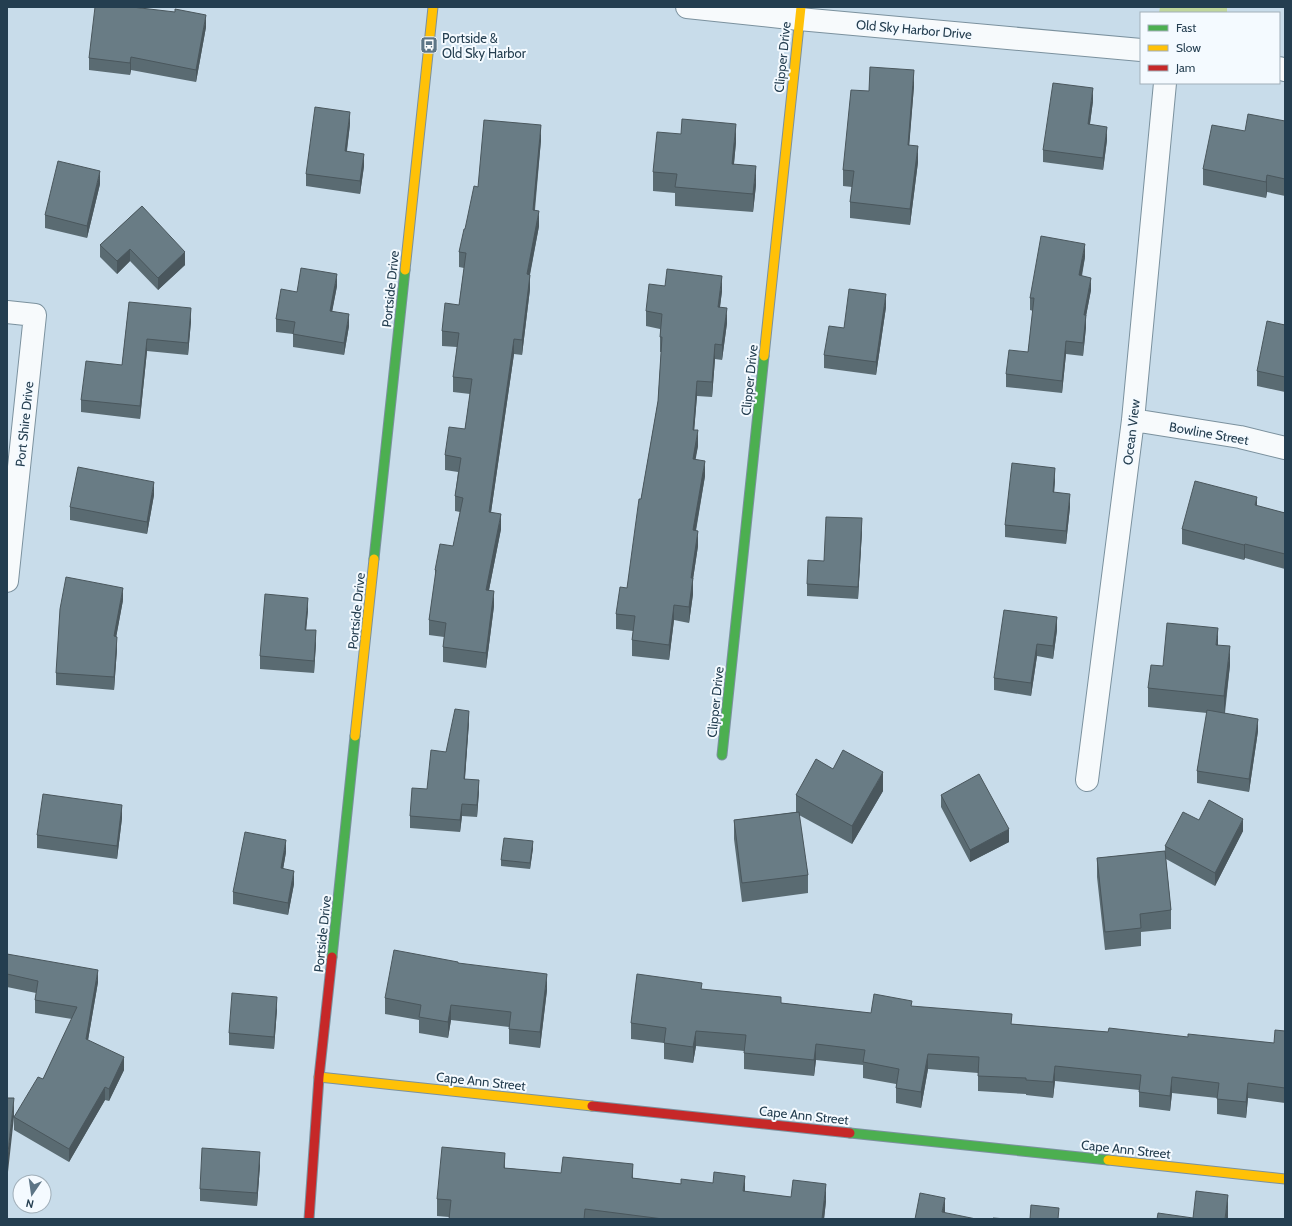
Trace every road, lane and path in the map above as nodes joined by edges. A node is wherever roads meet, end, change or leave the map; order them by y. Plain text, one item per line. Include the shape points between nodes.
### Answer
1 (433, 7) edge
2 (687, 7) edge
3 (800, 13) edge
4 (1140, 50) edge
5 (1165, 84) edge
6 (7, 312) edge
7 (1133, 420) junction
8 (1285, 448) edge
9 (7, 582) edge
10 (722, 755) dead end
11 (1087, 780) dead end
12 (319, 1077) junction
13 (1285, 1179) edge
14 (309, 1219) edge

1 - 12 street, Portside Drive
2 - 3 street, Old Sky Harbor Drive
3 - 4 street, Old Sky Harbor Drive
3 - 10 street, Clipper Drive
5 - 7 street, Ocean View
6 - 9 street, Port Shire Drive via 35,315
7 - 8 street, Bowline Street via 1240,437
7 - 11 street, Ocean View
12 - 13 street, Cape Ann Street
12 - 14 street, Portside Drive

